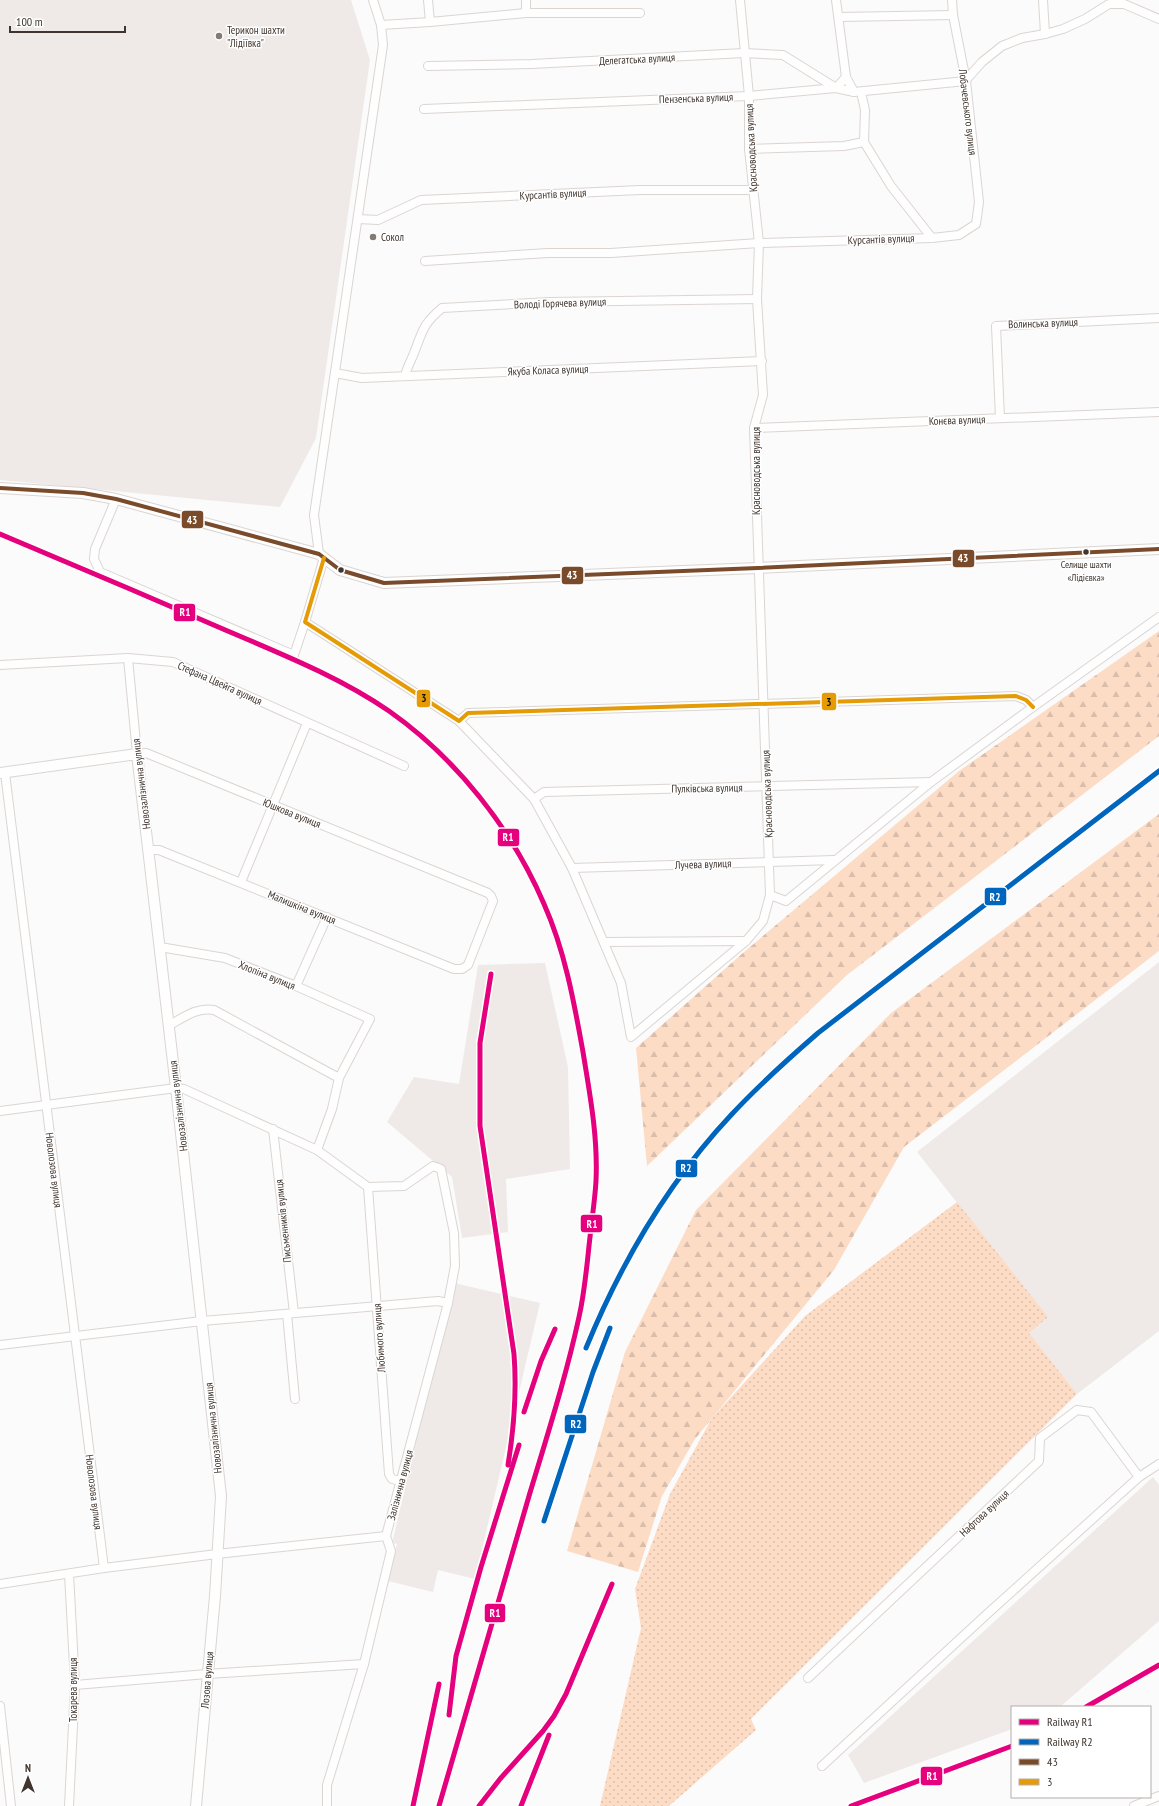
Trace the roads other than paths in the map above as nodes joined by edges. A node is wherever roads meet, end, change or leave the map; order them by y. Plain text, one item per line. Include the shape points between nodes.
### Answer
1 (373, 0) edge
2 (428, 0) edge
3 (526, 0) edge
4 (740, 0) edge
5 (836, 0) edge
6 (952, 0) edge
7 (1043, 0) edge
8 (1115, 2) edge
9 (640, 13) dead end
10 (526, 14) junction
11 (953, 16) junction
12 (840, 17) junction
13 (1159, 19) edge
14 (430, 22) junction
15 (381, 25) junction
16 (1045, 34) junction
17 (744, 53) junction
18 (428, 66) dead end
19 (846, 77) junction
20 (966, 80) junction
21 (836, 88) junction
22 (858, 92) junction
23 (749, 96) junction
24 (424, 109) dead end
25 (864, 142) junction
26 (749, 149) junction
27 (752, 190) junction
28 (358, 219) junction
29 (976, 224) joint
30 (932, 238) junction
31 (759, 243) junction
32 (425, 261) dead end
33 (757, 298) junction
34 (1159, 318) edge
35 (762, 361) junction
36 (335, 373) junction
37 (405, 376) junction
38 (1159, 412) edge
39 (1000, 418) junction
40 (754, 428) junction
41 (0, 488) edge
42 (116, 498) junction
43 (1159, 548) edge
44 (322, 556) junction
45 (758, 568) junction
46 (1159, 617) edge
47 (305, 622) junction
48 (128, 658) junction
49 (0, 665) edge
50 (764, 704) junction
51 (1033, 707) junction
52 (459, 721) junction
53 (307, 723) junction
54 (137, 754) junction
55 (404, 766) dead end
56 (2, 773) edge
57 (931, 782) junction
58 (766, 786) junction
59 (534, 799) junction
60 (273, 805) junction
61 (148, 850) junction
62 (834, 860) junction
63 (769, 862) junction
64 (572, 868) junction
65 (241, 882) junction
66 (770, 895) junction
67 (328, 917) junction
68 (746, 941) junction
69 (604, 942) junction
70 (160, 947) junction
71 (454, 969) joint
72 (296, 986) junction
73 (168, 1026) junction
74 (339, 1078) junction
75 (176, 1088) junction
76 (46, 1105) junction
77 (0, 1111) edge
78 (273, 1129) junction
79 (317, 1150) junction
80 (368, 1187) junction
81 (448, 1303) junction
82 (377, 1306) junction
83 (290, 1314) junction
84 (202, 1321) junction
85 (75, 1336) junction
86 (0, 1345) edge
87 (295, 1399) dead end
88 (1159, 1464) edge
89 (1139, 1477) junction
90 (400, 1481) junction
91 (386, 1536) junction
92 (217, 1554) junction
93 (104, 1568) junction
94 (69, 1574) junction
95 (0, 1584) edge
96 (364, 1664) junction
97 (207, 1674) junction
98 (808, 1678) dead end
99 (75, 1685) junction
100 (0, 1706) edge
101 (822, 1766) dead end
102 (1159, 1796) edge
103 (11, 1806) edge
104 (69, 1806) edge
105 (196, 1806) edge
106 (327, 1806) edge
107 (1134, 1806) edge

1 - 15 street
2 - 14 street
3 - 10 street
4 - 17 street, Красноводська вулиця
5 - 12 street
6 - 11 street, Лобачевського вулиця
7 - 16 street
8 - 13 street via 1134,7
8 - 16 street via 1085,19
9 - 10 street
10 - 14 street
11 - 12 street
11 - 20 street, Лобачевського вулиця
12 - 19 street
14 - 15 street
15 - 28 street via 383,52
16 - 20 street via 1022,38 1002,46 982,62
17 - 18 street, Делегатська вулиця
17 - 21 street, Делегатська вулиця via 783,55
17 - 23 street, Красноводська вулиця
19 - 21 street
19 - 22 street
20 - 22 street, Пензенська вулиця
20 - 29 street, Лобачевського вулиця via 979,202
21 - 22 street, Пензенська вулиця
21 - 23 street, Пензенська вулиця
22 - 25 street via 865,110
23 - 24 street, Пензенська вулиця
23 - 26 street, Красноводська вулиця
25 - 26 street via 844,146
25 - 30 street, Курсантів вулиця via 891,186
26 - 27 street, Красноводська вулиця
27 - 28 street, Курсантів вулиця via 640,190 424,199 378,220
27 - 31 street, Красноводська вулиця
28 - 36 street
29 - 30 street, Курсантів вулиця via 959,235
30 - 31 street, Курсантів вулиця
31 - 32 street, Курсантів вулиця
31 - 33 street, Красноводська вулиця
33 - 35 street, Красноводська вулиця
33 - 37 street, Володі Горячева вулиця via 549,302 442,308 421,331
34 - 39 street, Волинська вулиця via 996,326
35 - 37 street, Якуба Коласа вулиця
35 - 40 street, Красноводська вулиця via 763,395
36 - 37 street, Якуба Коласа вулиця via 362,378
36 - 44 street via 314,515
38 - 39 street, Конєва вулиця
39 - 40 street, Конєва вулиця
40 - 45 street, Красноводська вулиця
41 - 42 main road via 83,493
42 - 44 main road
42 - 47 street via 95,549 94,559 100,572 294,655
43 - 45 main road
44 - 45 main road via 340,570 384,583
44 - 47 street
45 - 50 street, Красноводська вулиця
46 - 51 street
47 - 52 street
48 - 49 street, Стефана Цвейга вулиця
48 - 53 street, Стефана Цвейга вулиця via 173,662
48 - 54 street, Новозалізнична вулиця
50 - 51 street via 1016,696 1026,700
50 - 52 street via 468,714
50 - 58 street, Красноводська вулиця
51 - 57 street
52 - 59 street
53 - 55 street, Стефана Цвейга вулиця
53 - 60 street
54 - 56 main road, Юшкова вулиця
54 - 60 street, Юшкова вулиця via 146,753
54 - 61 main road, Новозалізнична вулиця
56 - 76 street, Новолозова вулиця
57 - 58 street, Пулківська вулиця
57 - 62 street
58 - 59 street, Пулківська вулиця via 544,792
58 - 63 street, Красноводська вулиця
59 - 64 street
60 - 65 street
60 - 71 street, Юшкова вулиця via 488,893 492,904 468,965 462,969
61 - 65 street, Малишкіна вулиця via 159,850
61 - 70 main road, Новозалізнична вулиця
62 - 63 street, Лучева вулиця
62 - 66 street via 786,901
63 - 64 street, Лучева вулиця
63 - 66 street, Красноводська вулиця
64 - 69 street
65 - 67 street, Малишкіна вулиця
66 - 68 street, Красноводська вулиця via 762,921
67 - 71 street, Малишкіна вулиця
67 - 72 street
68 - 69 street
68 - 69 street, Красноводська вулиця via 631,1037 621,983
70 - 72 street, Хлопіна вулиця via 225,958
70 - 73 main road, Новозалізнична вулиця
72 - 74 street, Хлопіна вулиця via 370,1019
73 - 74 street via 194,1012 214,1010
73 - 75 main road, Новозалізнична вулиця
74 - 79 street via 332,1109
75 - 76 street
75 - 78 street via 192,1091
75 - 84 main road, Новозалізнична вулиця
76 - 77 street
76 - 85 street, Новолозова вулиця
78 - 79 street
78 - 83 street, Письменників вулиця
79 - 80 street
80 - 81 street, Залізнична вулиця via 404,1186 433,1166 441,1169 454,1233 456,1266
80 - 82 street, Любимого вулиця
81 - 82 street via 438,1301
81 - 90 street, Залізнична вулиця
82 - 83 street
82 - 90 street, Любимого вулиця via 389,1474 392,1479
83 - 84 street
83 - 87 street, Письменників вулиця
84 - 85 street
84 - 92 main road, Новозалізнична вулиця via 221,1496
85 - 86 street
85 - 93 street, Новолозова вулиця
88 - 89 street
89 - 98 street, Нафтова вулиця via 1091,1412 1077,1410 1040,1438 1039,1461
89 - 101 street
90 - 91 street, Залізнична вулиця
91 - 92 street
91 - 96 street, Залізнична вулиця via 391,1551
92 - 93 street
92 - 97 main road, Лозова вулиця
93 - 94 street
94 - 95 street
94 - 99 street, Токарева вулиця
96 - 97 street
96 - 106 street, Залізнична вулиця via 327,1785
97 - 99 street
97 - 105 main road, Лозова вулиця
99 - 104 street, Токарева вулиця
100 - 103 street
102 - 107 street

